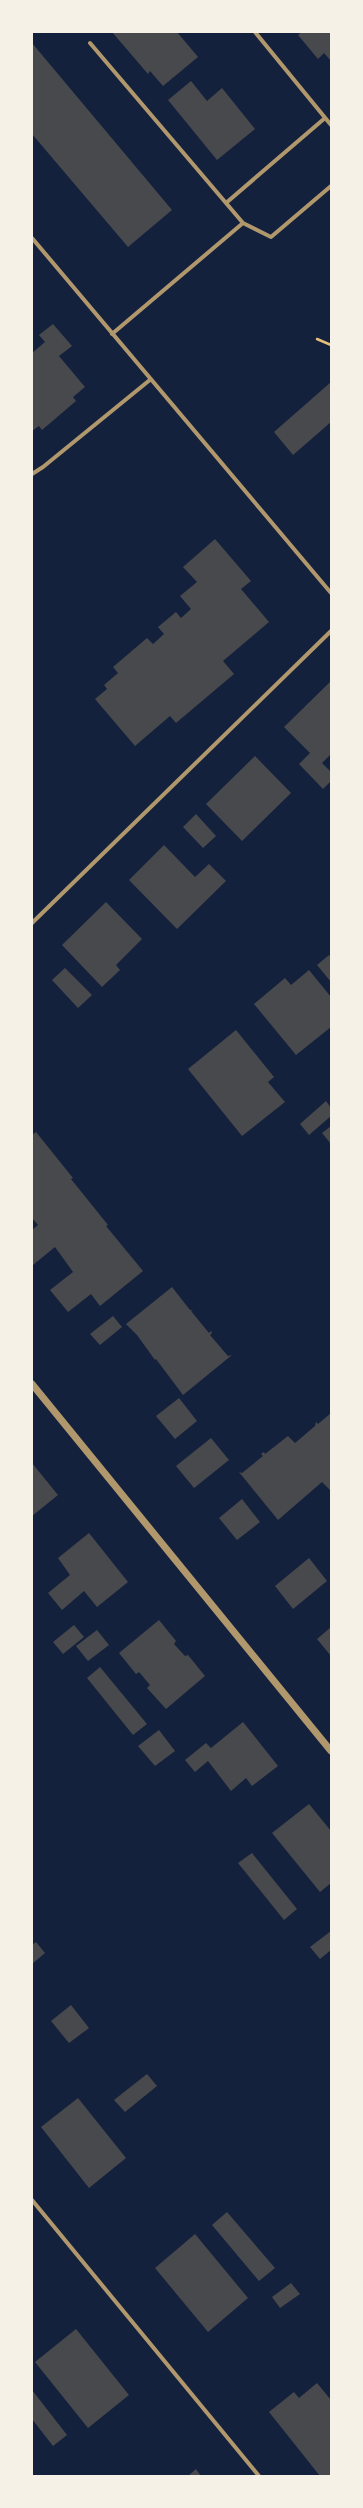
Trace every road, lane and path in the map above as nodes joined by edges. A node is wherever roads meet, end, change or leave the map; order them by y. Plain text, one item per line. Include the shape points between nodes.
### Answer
1 (255, 32) edge
2 (90, 42) dead end
3 (325, 118) junction
4 (331, 125) edge
5 (331, 186) edge
6 (226, 202) junction
7 (243, 223) junction
8 (32, 238) edge
9 (112, 334) junction
10 (317, 339) dead end
11 (331, 345) edge
12 (150, 379) junction
13 (32, 474) edge
14 (331, 593) edge
15 (331, 631) edge
16 (32, 922) edge
17 (32, 1384) edge
18 (331, 1751) edge
19 (32, 2200) edge
20 (259, 2476) edge

1 - 3 street
2 - 6 street
3 - 4 street
3 - 6 street
5 - 7 street via 271,237
6 - 7 street
7 - 9 street
8 - 9 street
9 - 12 street
10 - 11 path
12 - 13 street
12 - 14 street
15 - 16 street
17 - 18 street
19 - 20 street

